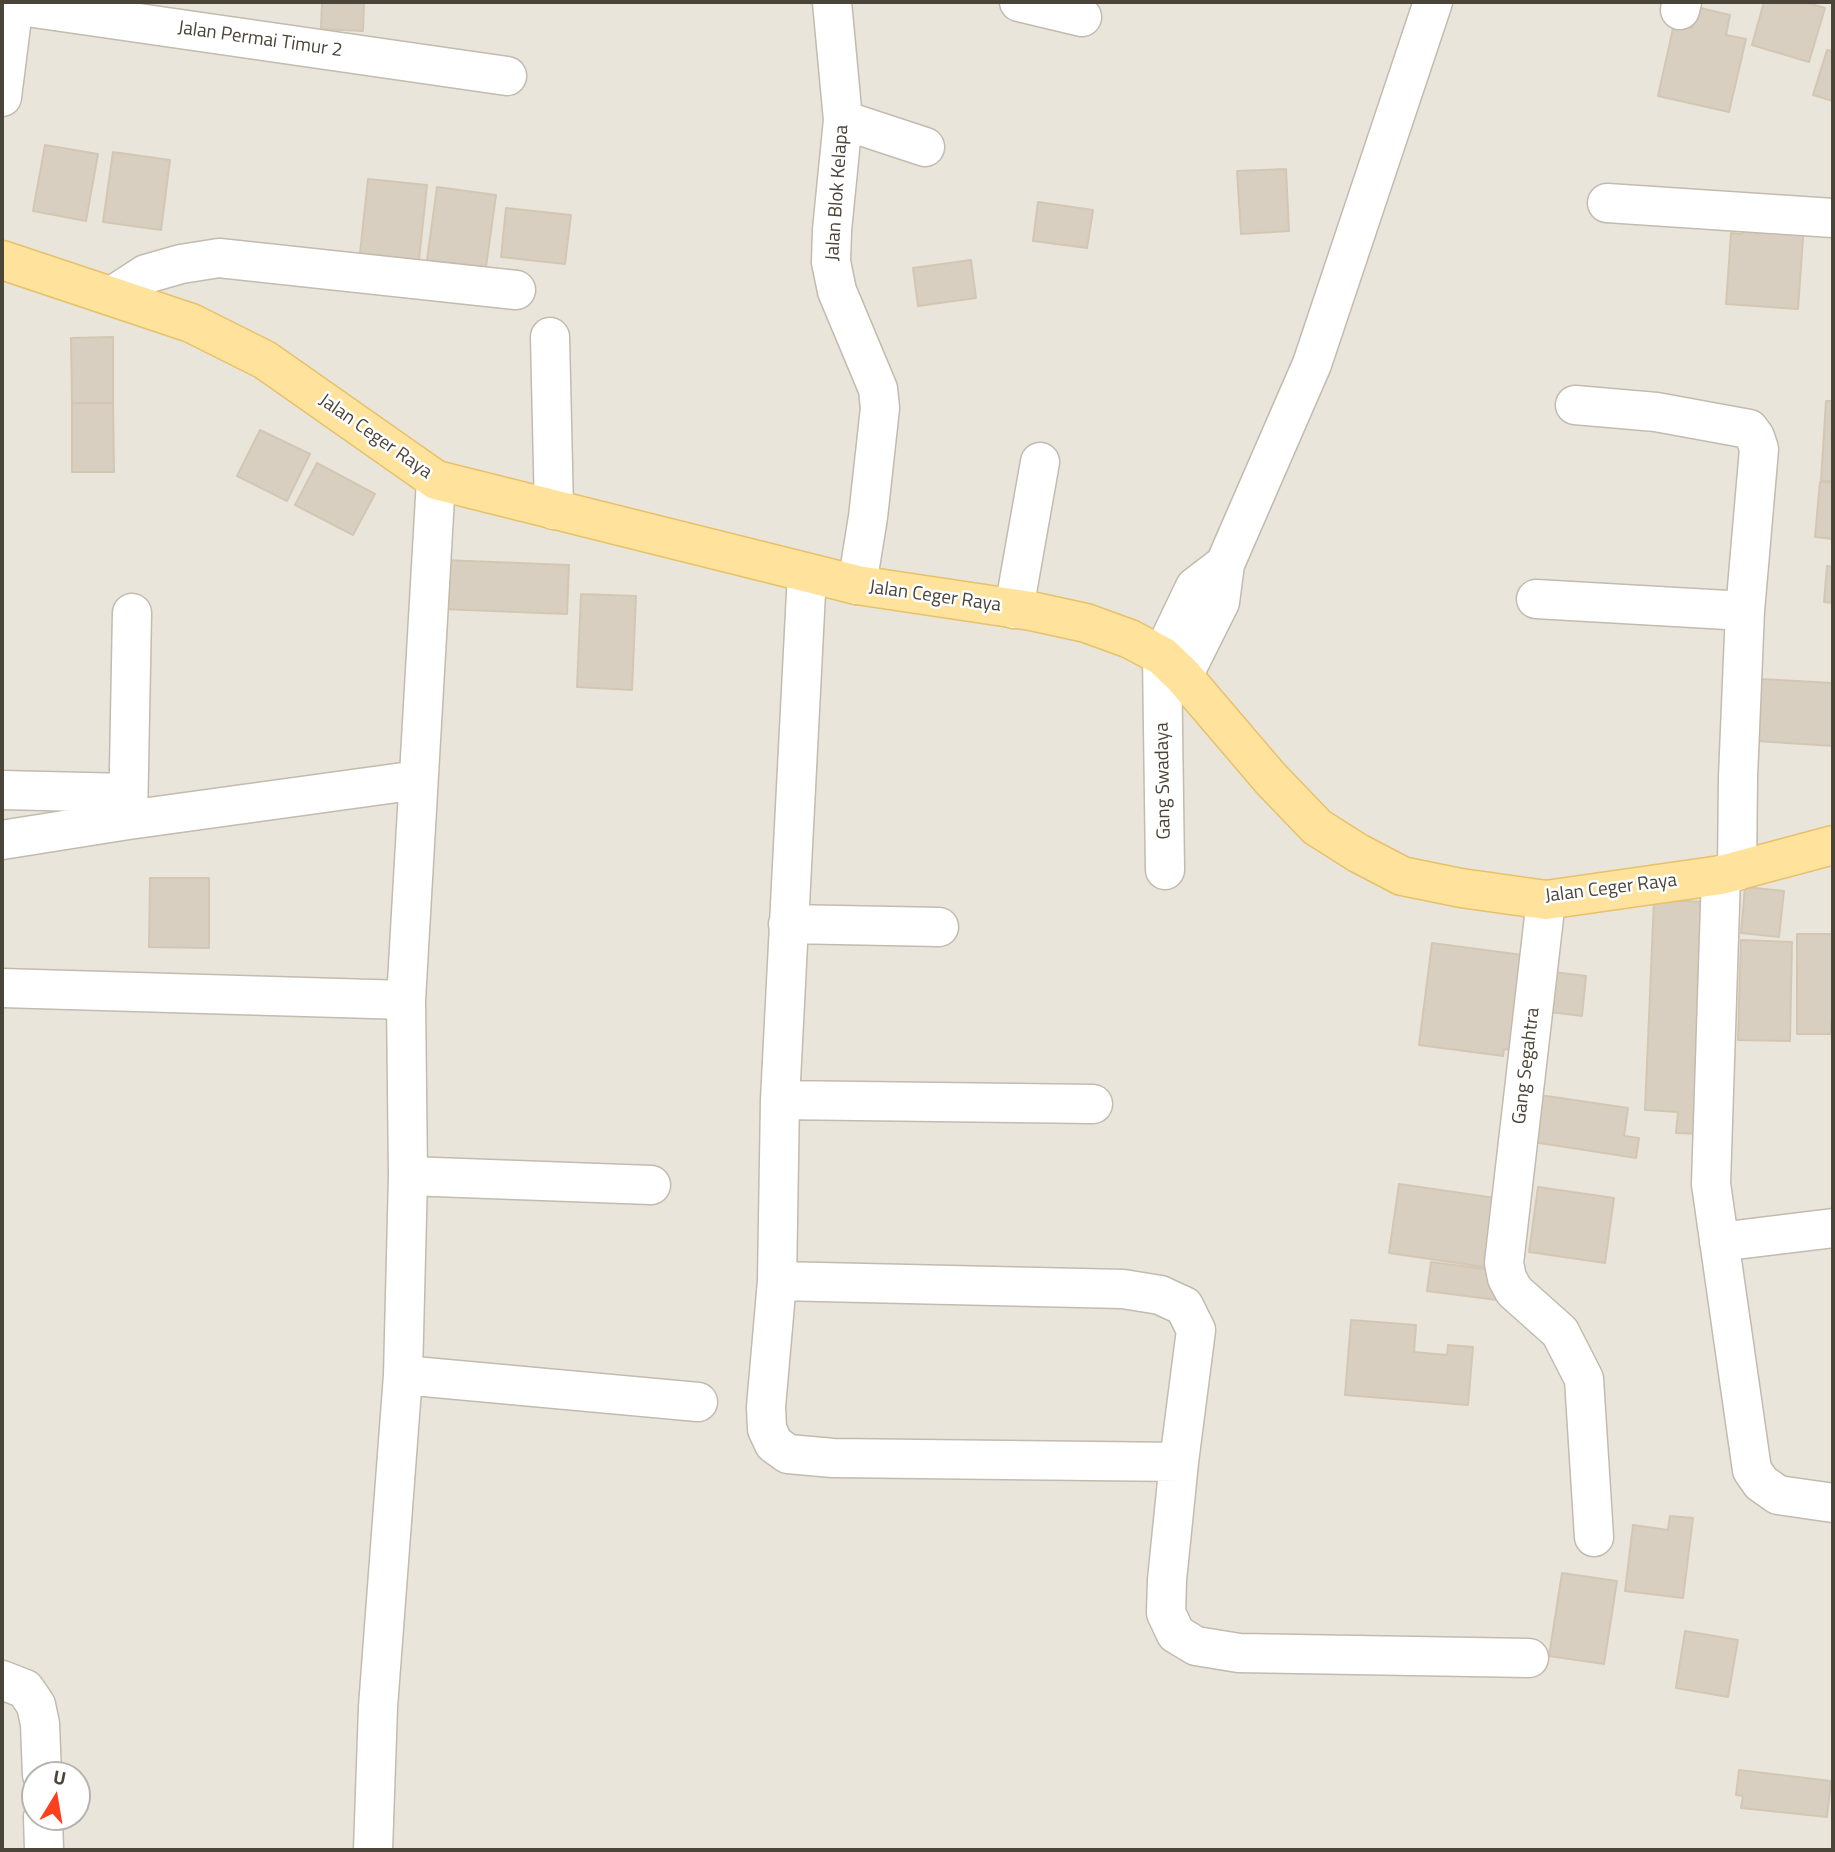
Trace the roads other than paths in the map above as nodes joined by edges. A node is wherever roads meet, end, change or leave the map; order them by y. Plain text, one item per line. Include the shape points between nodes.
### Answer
1 (832, 2) edge
2 (1019, 2) edge
3 (1433, 2) edge
4 (13, 4) edge
5 (1082, 17) dead end
6 (507, 76) dead end
7 (2, 97) edge
8 (843, 120) junction
9 (925, 147) dead end
10 (1607, 203) dead end
11 (1833, 218) edge
12 (2, 260) edge
13 (516, 290) dead end
14 (113, 296) junction
15 (550, 337) dead end
16 (1576, 405) dead end
17 (1040, 462) dead end
18 (436, 480) junction
19 (554, 510) junction
20 (807, 573) junction
21 (857, 586) junction
22 (1536, 599) dead end
23 (1014, 609) junction
24 (1745, 611) junction
25 (132, 613) dead end
26 (1169, 674) junction
27 (418, 780) junction
28 (2, 790) edge
29 (127, 806) junction
30 (2, 839) edge
31 (1833, 845) edge
32 (1165, 870) dead end
33 (1729, 873) junction
34 (1546, 900) junction
35 (789, 924) junction
36 (939, 927) dead end
37 (2, 988) edge
38 (406, 1000) junction
39 (780, 1100) junction
40 (1093, 1104) dead end
41 (408, 1176) junction
42 (651, 1185) dead end
43 (1833, 1228) edge
44 (1719, 1241) junction
45 (777, 1281) junction
46 (403, 1375) junction
47 (698, 1402) dead end
48 (1179, 1462) junction
49 (1833, 1503) edge
50 (1594, 1537) dead end
51 (1529, 1658) dead end
52 (2, 1680) edge
53 (41, 1761) edge
54 (43, 1831) edge
55 (44, 1850) edge
56 (373, 1850) edge

1 - 8 street, Jalan Blok Kelapa
2 - 5 street
3 - 26 street via 1312,364 1225,564 1220,602
4 - 6 street, Jalan Permai Timur 2
4 - 7 street
8 - 9 street
8 - 21 street, Jalan Blok Kelapa via 831,261 837,290 878,389 880,408
10 - 11 street
12 - 14 main road, Jalan Ceger Raya
13 - 14 street via 219,258 146,274
14 - 18 main road, Jalan Ceger Raya via 191,323 265,360
15 - 19 street
16 - 24 street via 1656,412 1749,429 1759,449
17 - 23 street
18 - 19 main road, Jalan Ceger Raya
18 - 27 street
19 - 20 main road, Jalan Ceger Raya
20 - 21 main road, Jalan Ceger Raya
20 - 35 street
21 - 23 main road, Jalan Ceger Raya
22 - 24 street
23 - 26 main road, Jalan Ceger Raya via 1086,623 1130,639
24 - 33 street
25 - 29 street
26 - 32 street, Gang Swadaya
26 - 34 main road, Jalan Ceger Raya via 1317,827 1358,853 1402,876
27 - 29 street
27 - 38 street
28 - 29 street
29 - 30 street
31 - 33 main road, Jalan Ceger Raya
33 - 34 main road, Jalan Ceger Raya
33 - 44 street via 1711,1184
34 - 50 street, Gang Segahtra via 1504,1264 1514,1291 1560,1332 1584,1378
35 - 36 street
35 - 39 street
37 - 38 street
38 - 41 street
39 - 40 street
39 - 45 street
41 - 42 street
41 - 46 street
43 - 44 street
44 - 49 street via 1752,1471 1778,1495
45 - 48 street via 1123,1289 1172,1300 1184,1306 1196,1330
45 - 48 street via 766,1418 774,1444 788,1454
46 - 47 street
46 - 56 street via 378,1707
48 - 51 street via 1166,1613 1176,1634 1196,1646 1240,1653
52 - 53 street via 25,1689 36,1705
54 - 55 street

